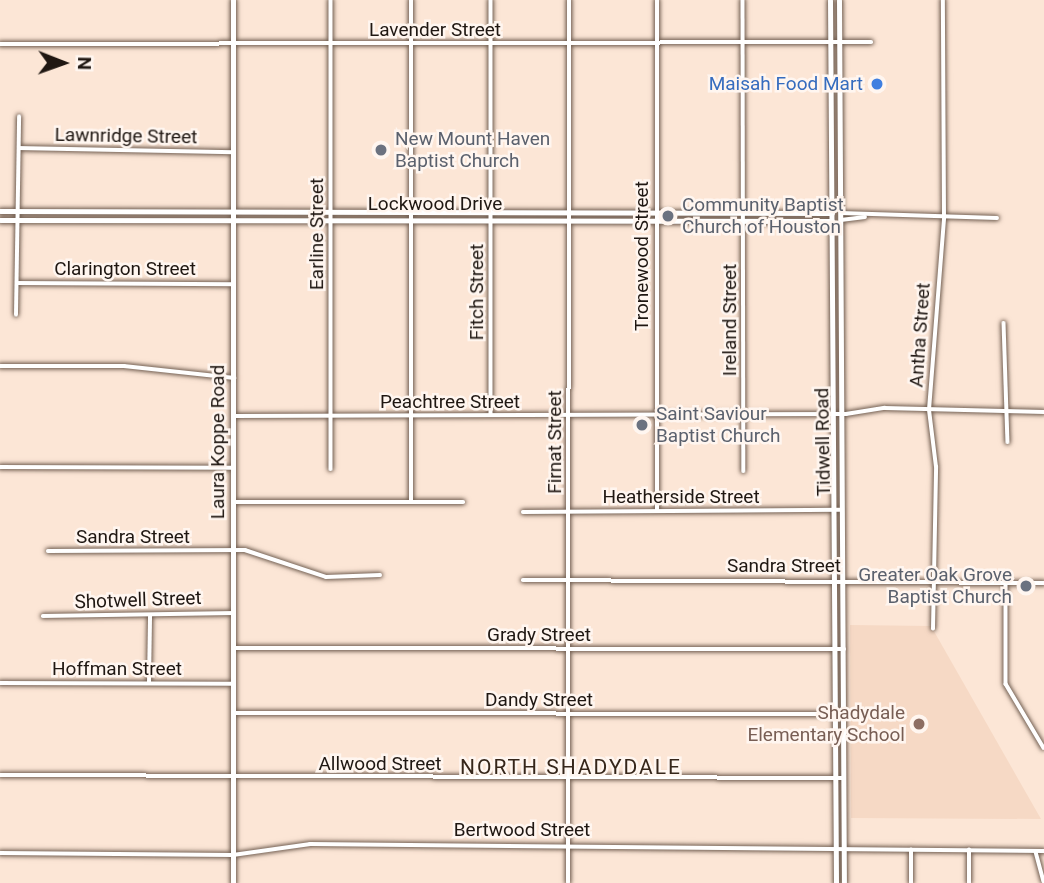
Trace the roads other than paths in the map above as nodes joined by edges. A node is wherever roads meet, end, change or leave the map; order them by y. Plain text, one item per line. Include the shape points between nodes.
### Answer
1 (233, 0) edge
2 (331, 0) edge
3 (411, 0) edge
4 (491, 0) edge
5 (569, 0) edge
6 (657, 0) edge
7 (743, 0) edge
8 (830, 0) edge
9 (839, 0) edge
10 (943, 0) edge
11 (656, 42) junction
12 (743, 42) junction
13 (871, 42) dead end
14 (411, 43) junction
15 (491, 43) junction
16 (830, 43) junction
17 (839, 43) junction
18 (0, 44) edge
19 (233, 44) junction
20 (331, 44) junction
21 (569, 44) junction
22 (19, 117) dead end
23 (831, 130) junction
24 (839, 130) junction
25 (19, 149) junction
26 (232, 152) junction
27 (0, 211) edge
28 (16, 211) junction
29 (491, 211) junction
30 (656, 211) junction
31 (744, 211) junction
32 (234, 212) junction
33 (331, 212) junction
34 (410, 212) junction
35 (568, 212) junction
36 (830, 213) junction
37 (839, 213) junction
38 (870, 216) junction
39 (944, 218) junction
40 (996, 218) dead end
41 (410, 219) junction
42 (568, 219) junction
43 (0, 220) edge
44 (16, 220) junction
45 (234, 220) junction
46 (331, 220) junction
47 (491, 220) junction
48 (656, 220) junction
49 (839, 220) junction
50 (744, 221) junction
51 (830, 221) junction
52 (16, 283) junction
53 (233, 284) junction
54 (829, 309) junction
55 (838, 310) junction
56 (16, 315) dead end
57 (1004, 323) dead end
58 (0, 366) edge
59 (233, 378) junction
60 (929, 410) junction
61 (1006, 411) junction
62 (1044, 412) edge
63 (830, 414) junction
64 (839, 414) junction
65 (491, 415) junction
66 (744, 415) junction
67 (234, 416) junction
68 (331, 416) junction
69 (411, 416) junction
70 (569, 416) junction
71 (657, 416) junction
72 (1007, 442) dead end
73 (0, 467) edge
74 (233, 468) junction
75 (331, 468) dead end
76 (744, 471) dead end
77 (234, 502) junction
78 (411, 502) junction
79 (463, 502) dead end
80 (831, 510) junction
81 (840, 510) junction
82 (657, 511) junction
83 (523, 512) dead end
84 (569, 512) junction
85 (48, 551) dead end
86 (234, 551) junction
87 (380, 575) dead end
88 (523, 580) dead end
89 (569, 580) junction
90 (834, 580) junction
91 (843, 580) junction
92 (934, 580) junction
93 (1006, 583) junction
94 (1044, 583) edge
95 (234, 613) junction
96 (43, 616) dead end
97 (150, 616) junction
98 (933, 629) dead end
99 (234, 648) junction
100 (568, 649) junction
101 (836, 649) junction
102 (845, 649) junction
103 (0, 683) edge
104 (149, 683) junction
105 (233, 684) junction
106 (234, 712) junction
107 (568, 714) junction
108 (835, 714) junction
109 (844, 714) junction
110 (1042, 748) edge
111 (0, 775) edge
112 (235, 777) junction
113 (568, 778) junction
114 (836, 778) junction
115 (844, 778) junction
116 (568, 844) junction
117 (836, 846) junction
118 (844, 846) junction
119 (911, 850) junction
120 (969, 850) junction
121 (1044, 851) edge
122 (1036, 852) junction
123 (0, 853) edge
124 (233, 855) junction
125 (1044, 881) edge
126 (233, 883) edge
127 (568, 883) edge
128 (836, 883) edge
129 (844, 883) edge
130 (911, 883) edge
131 (969, 883) edge

1 - 19 main road, Laura Koppe Road
2 - 20 street, Earline Street
3 - 14 street
4 - 15 street, Fitch Street
5 - 21 street, Firnat Street
6 - 11 street, Tronewood Street
7 - 12 street, Ireland Street
8 - 16 main road, Tidwell Road
9 - 17 main road, Tidwell Road
10 - 39 street, Antha Street
11 - 12 street, Lavender Street
11 - 21 street, Lavender Street
11 - 30 street, Tronewood Street
12 - 16 street, Lavender Street
12 - 31 street, Ireland Street
13 - 17 street, Lavender Street
14 - 15 street, Lavender Street
14 - 20 street, Lavender Street
14 - 34 street
15 - 21 street, Lavender Street
15 - 29 street, Fitch Street
16 - 17 street, Lavender Street
16 - 23 main road, Tidwell Road
17 - 24 main road, Tidwell Road
18 - 19 street, Lavender Street
19 - 20 street, Lavender Street
19 - 26 main road, Laura Koppe Road
20 - 33 street, Earline Street
21 - 35 street, Firnat Street
22 - 25 street
23 - 24 main road
23 - 36 main road, Tidwell Road
24 - 37 main road, Tidwell Road
25 - 26 street, Lawnridge Street
25 - 28 street
26 - 32 main road, Laura Koppe Road
27 - 28 main road, Lockwood Drive
28 - 32 main road, Lockwood Drive
28 - 44 street
29 - 34 main road, Lockwood Drive
29 - 35 main road, Lockwood Drive
29 - 47 street, Fitch Street
30 - 31 main road, Lockwood Drive
30 - 35 main road, Lockwood Drive
30 - 48 street, Tronewood Street
31 - 36 main road, Lockwood Drive
31 - 50 street, Ireland Street
32 - 33 main road, Lockwood Drive
32 - 45 main road, Laura Koppe Road
33 - 34 main road, Lockwood Drive
33 - 46 street, Earline Street
34 - 41 street
35 - 42 street, Firnat Street
36 - 37 main road, Lockwood Drive
36 - 51 main road, Tidwell Road
37 - 38 street, Lockwood Drive
37 - 49 main road, Tidwell Road
38 - 39 street, Lockwood Drive
38 - 49 street, Lockwood Drive
39 - 40 street, Lockwood Drive
39 - 60 street, Antha Street
41 - 46 main road, Lockwood Drive
41 - 47 main road, Lockwood Drive
41 - 69 street
42 - 47 main road, Lockwood Drive
42 - 48 main road, Lockwood Drive
42 - 70 street, Firnat Street
43 - 44 main road, Lockwood Drive
44 - 45 main road, Lockwood Drive
44 - 52 street
45 - 46 main road, Lockwood Drive
45 - 53 main road, Laura Koppe Road
46 - 68 street, Earline Street
47 - 65 street, Fitch Street
48 - 50 main road, Lockwood Drive
48 - 71 street, Tronewood Street
49 - 51 main road, Lockwood Drive
49 - 55 main road, Tidwell Road
50 - 51 main road, Lockwood Drive
50 - 66 street, Ireland Street
51 - 54 main road, Tidwell Road
52 - 53 street, Clarington Street
52 - 56 street
53 - 59 main road, Laura Koppe Road
54 - 55 main road
54 - 63 main road, Tidwell Road
55 - 64 main road, Tidwell Road
57 - 61 street
58 - 59 street via 124,366
59 - 67 main road, Laura Koppe Road
60 - 61 street, Peachtree Street
60 - 64 street, Peachtree Street
60 - 92 street, Antha Street
61 - 62 street, Peachtree Street
61 - 72 street
63 - 64 street, Peachtree Street
63 - 66 street, Peachtree Street
63 - 80 main road, Tidwell Road
64 - 81 main road, Tidwell Road
65 - 69 street, Peachtree Street
65 - 70 street, Peachtree Street
66 - 71 street, Peachtree Street
66 - 76 street, Ireland Street
67 - 68 street, Peachtree Street
67 - 74 main road, Laura Koppe Road
68 - 69 street, Peachtree Street
68 - 75 street, Earline Street
69 - 78 street
70 - 71 street, Peachtree Street
70 - 84 street, Firnat Street
71 - 82 street, Tronewood Street
73 - 74 street
74 - 77 main road, Laura Koppe Road
77 - 78 street
77 - 86 main road, Laura Koppe Road
78 - 79 street
80 - 81 street, Heatherside Street
80 - 82 street, Heatherside Street
80 - 90 main road, Tidwell Road
81 - 91 main road, Tidwell Road
82 - 84 street, Heatherside Street
83 - 84 street, Heatherside Street
84 - 89 street, Firnat Street
85 - 86 street, Sandra Street
86 - 87 street, Sandra Street via 265,554 326,578
86 - 95 main road, Laura Koppe Road
88 - 89 street, Sandra Street
89 - 90 street, Sandra Street
89 - 100 street, Firnat Street
90 - 91 street, Sandra Street
90 - 101 main road, Tidwell Road
91 - 92 street, Sandra Street
91 - 102 main road, Tidwell Road
92 - 93 street, Sandra Street
92 - 98 street, Antha Street
93 - 94 street, Sandra Street
93 - 110 street via 1006,684
95 - 97 street, Shotwell Street
95 - 99 main road, Laura Koppe Road
96 - 97 street, Shotwell Street
97 - 104 street
99 - 100 street, Grady Street
99 - 105 main road, Laura Koppe Road
100 - 101 street, Grady Street
100 - 107 street, Firnat Street
101 - 102 street, Grady Street
101 - 108 main road, Tidwell Road
102 - 109 main road, Tidwell Road
103 - 104 street, Hoffman Street
104 - 105 street, Hoffman Street
105 - 106 main road, Laura Koppe Road
106 - 107 street, Dandy Street
106 - 112 main road, Laura Koppe Road
107 - 108 street, Dandy Street
107 - 113 street, Firnat Street
108 - 109 street, Dandy Street
108 - 114 main road, Tidwell Road
109 - 115 main road, Tidwell Road
111 - 112 street, Allwood Street
112 - 113 street, Allwood Street
112 - 124 main road, Laura Koppe Road
113 - 114 street, Allwood Street
113 - 116 street, Firnat Street
114 - 115 street, Allwood Street
114 - 117 main road, Tidwell Road
115 - 118 main road, Tidwell Road
116 - 117 street, Bertwood Street
116 - 124 street, Bertwood Street via 310,844
116 - 127 street, Firnat Street
117 - 118 street, Bertwood Street
117 - 128 main road, Tidwell Road
118 - 119 street, Bertwood Street
118 - 129 main road, Tidwell Road
119 - 120 street, Bertwood Street
119 - 130 street
120 - 122 street, Bertwood Street
120 - 131 street
121 - 122 street, Bertwood Street
122 - 125 street
123 - 124 street, Bertwood Street
124 - 126 main road, Laura Koppe Road

